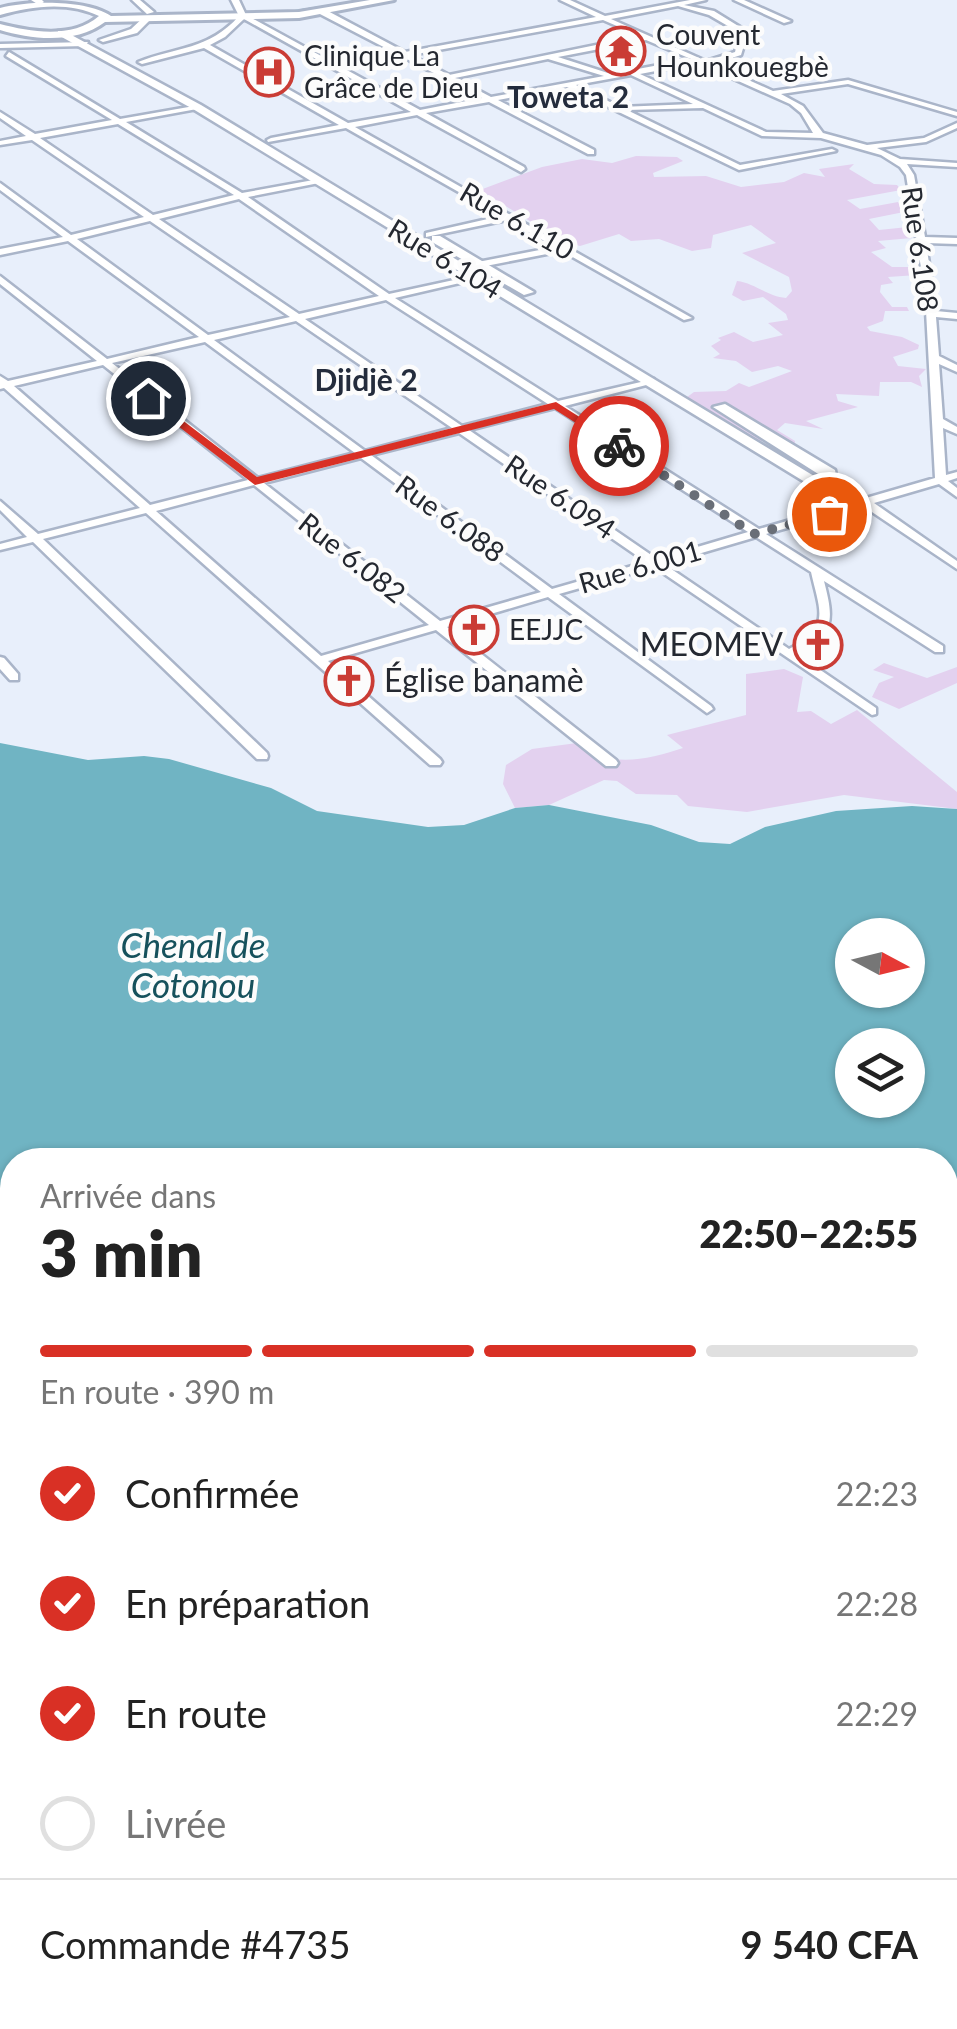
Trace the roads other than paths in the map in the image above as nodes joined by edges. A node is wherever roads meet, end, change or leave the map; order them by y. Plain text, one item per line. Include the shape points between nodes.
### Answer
1 (136, 0) edge
2 (351, 0) edge
3 (389, 0) edge
4 (564, 0) edge
5 (658, 0) edge
6 (702, 0) edge
7 (738, 0) edge
8 (37, 1) edge
9 (14, 3) edge
10 (672, 6) junction
11 (240, 9) edge
12 (0, 12) edge
13 (321, 12) junction
14 (149, 15) junction
15 (105, 16) junction
16 (604, 18) junction
17 (787, 21) dead end
18 (0, 27) edge
19 (83, 29) junction
20 (61, 32) junction
21 (648, 37) junction
22 (103, 40) junction
23 (85, 44) junction
24 (204, 45) junction
25 (3, 52) edge
26 (404, 54) junction
27 (549, 57) junction
28 (142, 62) junction
29 (704, 62) junction
30 (630, 72) junction
31 (613, 75) junction
32 (448, 77) junction
33 (569, 84) junction
34 (772, 93) junction
35 (957, 100) edge
36 (492, 101) junction
37 (930, 105) junction
38 (708, 106) junction
39 (197, 108) junction
40 (617, 108) junction
41 (0, 114) edge
42 (416, 114) junction
43 (957, 114) edge
44 (117, 122) junction
45 (347, 125) junction
46 (957, 126) edge
47 (820, 136) junction
48 (33, 137) junction
49 (271, 140) junction
50 (0, 143) edge
51 (865, 146) junction
52 (832, 151) dead end
53 (591, 152) dead end
54 (901, 161) junction
55 (957, 165) edge
56 (522, 169) dead end
57 (316, 181) junction
58 (0, 186) edge
59 (238, 194) junction
60 (153, 216) junction
61 (509, 217) junction
62 (429, 235) junction
63 (73, 239) junction
64 (922, 240) junction
65 (957, 240) edge
66 (564, 248) junction
67 (0, 252) edge
68 (481, 264) junction
69 (460, 268) junction
70 (474, 277) junction
71 (0, 279) edge
72 (387, 297) junction
73 (930, 313) junction
74 (957, 316) edge
75 (299, 317) junction
76 (687, 318) dead end
77 (206, 338) junction
78 (934, 357) junction
79 (106, 362) junction
80 (957, 369) edge
81 (650, 381) junction
82 (2, 383) edge
83 (556, 405) junction
84 (937, 420) junction
85 (460, 430) junction
86 (957, 431) edge
87 (362, 454) junction
88 (957, 475) edge
89 (940, 480) junction
90 (255, 482) junction
91 (830, 483) junction
92 (957, 494) edge
93 (866, 503) junction
94 (0, 504) edge
95 (147, 509) junction
96 (754, 534) junction
97 (35, 538) junction
98 (0, 546) edge
99 (656, 562) junction
100 (957, 566) edge
101 (816, 570) junction
102 (551, 593) junction
103 (438, 626) junction
104 (939, 649) dead end
105 (788, 654) junction
106 (323, 660) junction
107 (0, 661) edge
108 (14, 677) dead end
109 (707, 709) dead end
110 (872, 711) dead end
111 (262, 756) dead end
112 (435, 762) dead end
113 (611, 763) dead end

1 - 14 street
2 - 11 main road via 292,10
3 - 13 main road
4 - 16 street
5 - 10 street
6 - 10 street
7 - 17 street
8 - 9 main road
8 - 15 main road via 83,3
9 - 12 main road
10 - 16 street
10 - 29 street via 711,13 744,32 738,53
11 - 13 main road
11 - 14 main road
11 - 24 street via 230,31
11 - 42 street
13 - 26 street
14 - 15 main road
14 - 22 street via 134,30
15 - 19 main road
16 - 21 street
16 - 26 street
18 - 20 main road
19 - 20 main road
19 - 22 street, Rue 6.104
20 - 23 street, Rue 6.104
21 - 27 street
21 - 29 street
22 - 28 street, Rue 6.104
23 - 25 street
23 - 39 street, Rue 6.104
24 - 28 street
24 - 45 street, Rue 6.110
25 - 44 street
26 - 32 street
27 - 31 street
27 - 32 street
28 - 49 street, Rue 6.104
29 - 30 street
29 - 34 street
30 - 31 street
30 - 38 street, Rue 6.108
31 - 33 street
32 - 36 street
33 - 36 street
33 - 40 street
34 - 37 street via 848,82
34 - 47 street via 800,108
35 - 37 street
36 - 42 street
36 - 53 street
37 - 43 street
38 - 40 street
38 - 47 street, Rue 6.108 via 765,134
39 - 44 street
39 - 57 street, Rue 6.104
40 - 52 street via 739,168
41 - 48 street, Rue 6.094
42 - 45 street
42 - 56 street
44 - 48 street
44 - 59 street
45 - 49 street
45 - 61 street, Rue 6.110
46 - 51 street via 926,140
47 - 51 street, Rue 6.108
48 - 50 street
48 - 60 street, Rue 6.094
49 - 62 street, Rue 6.104
51 - 54 street, Rue 6.108
54 - 55 street
54 - 64 street, Rue 6.108
57 - 59 street
57 - 69 street, Rue 6.104
58 - 63 street, Rue 6.088
59 - 60 street
59 - 72 street
60 - 63 street
60 - 75 street, Rue 6.094
61 - 62 street
61 - 66 street, Rue 6.110
62 - 68 street, Rue 6.104
63 - 67 street
63 - 77 street, Rue 6.088
64 - 65 street
64 - 73 street, Rue 6.108
66 - 68 street
66 - 76 street, Rue 6.110
68 - 69 street
68 - 91 street, Rue 6.104 via 830,473
69 - 70 street, Rue 6.104
70 - 72 street
70 - 81 street, Rue 6.104
71 - 79 street, Rue 6.082
72 - 75 street
72 - 83 street
73 - 74 street
73 - 78 street, Rue 6.108
75 - 77 street
75 - 85 street, Rue 6.094
77 - 79 street
77 - 87 street, Rue 6.088
78 - 80 street
78 - 84 street, Rue 6.108
79 - 82 street
79 - 90 street, Rue 6.082
81 - 83 street
81 - 91 street, Rue 6.104 via 810,479
82 - 95 street
83 - 85 street
83 - 96 street
84 - 86 street
84 - 89 street, Rue 6.108
85 - 87 street
85 - 99 street, Rue 6.094
87 - 90 street
87 - 102 street, Rue 6.088
88 - 89 street, Rue 6.001
89 - 92 street
89 - 93 street, Rue 6.001
90 - 95 street
90 - 103 street, Rue 6.082
91 - 93 street, Rue 6.104
93 - 96 street, Rue 6.001
93 - 100 street
94 - 97 street
95 - 97 street
95 - 106 street
96 - 99 street, Rue 6.001
96 - 101 street
97 - 98 street
97 - 111 street
99 - 102 street, Rue 6.001
99 - 105 street, Rue 6.094
101 - 104 street
101 - 105 street via 824,632
102 - 103 street, Rue 6.001
102 - 109 street, Rue 6.088
103 - 106 street, Rue 6.001
103 - 113 street, Rue 6.082
105 - 110 street, Rue 6.094
106 - 112 street
107 - 108 street

